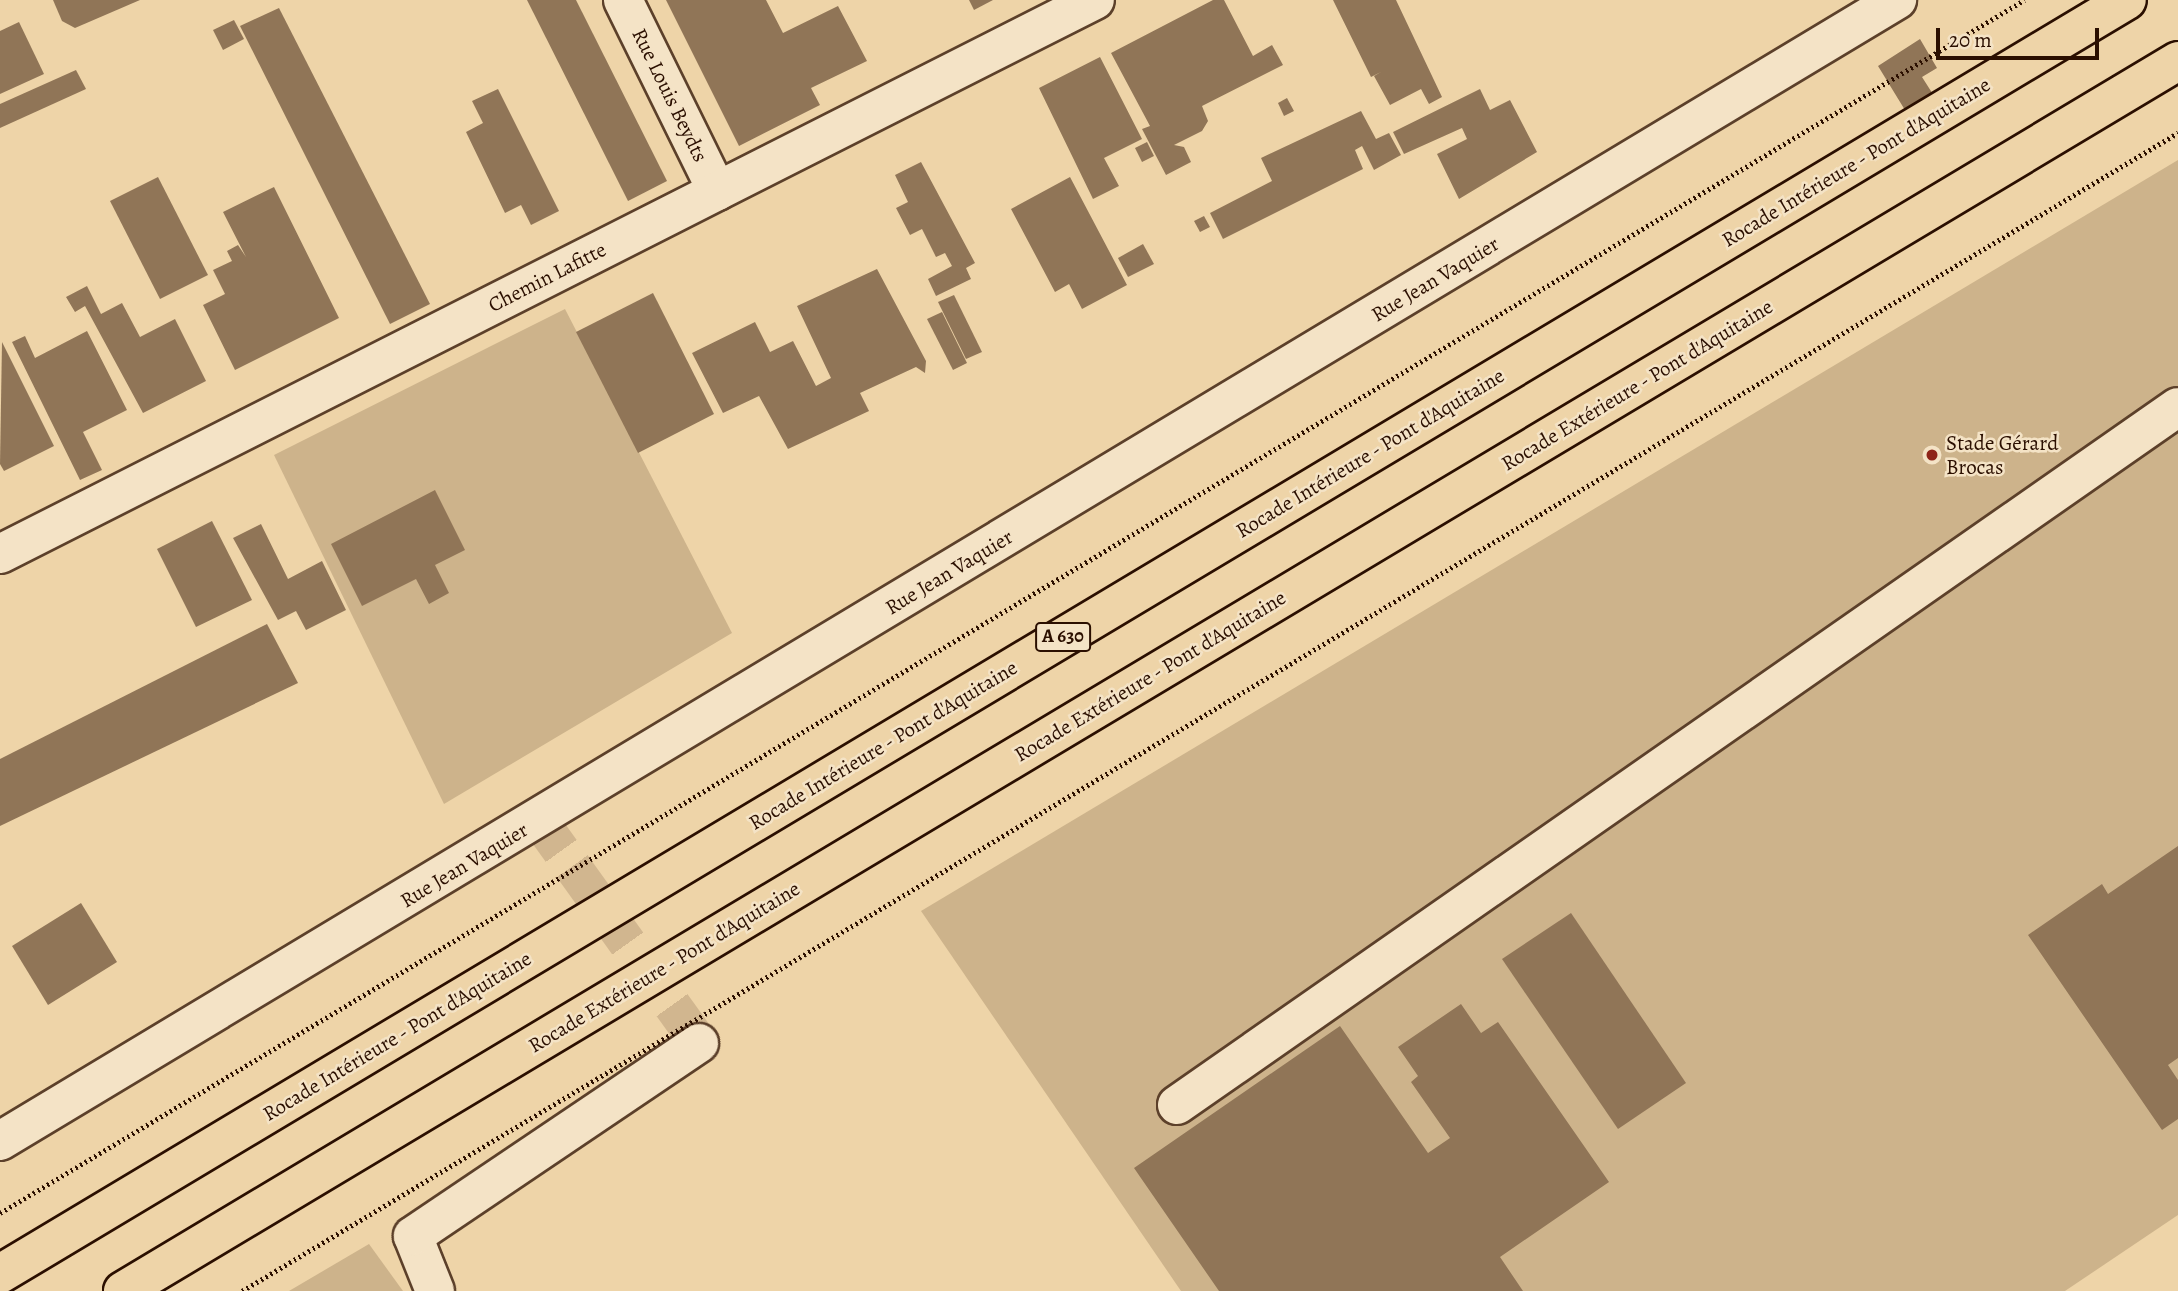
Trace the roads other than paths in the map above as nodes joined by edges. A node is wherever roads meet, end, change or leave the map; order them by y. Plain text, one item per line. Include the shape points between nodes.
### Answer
1 (623, 0) edge
2 (1095, 0) edge
3 (1897, 0) edge
4 (2127, 0) edge
5 (2178, 61) edge
6 (717, 191) junction
7 (2178, 407) edge
8 (0, 554) edge
9 (699, 1043) dead end
10 (1177, 1105) dead end
11 (0, 1141) edge
12 (0, 1273) edge
13 (123, 1291) edge
14 (435, 1291) edge

1 - 6 street, Rue Louis Beydts
2 - 6 street, Chemin Lafitte
3 - 11 street, Rue Jean Vaquier
4 - 12 highway, Rocade Intérieure - Pont d'Aquitaine / A 630, bridge
5 - 13 highway, Rocade Extérieure - Pont d'Aquitaine, bridge
6 - 8 street, Chemin Lafitte
7 - 10 street
9 - 14 street via 413,1236

